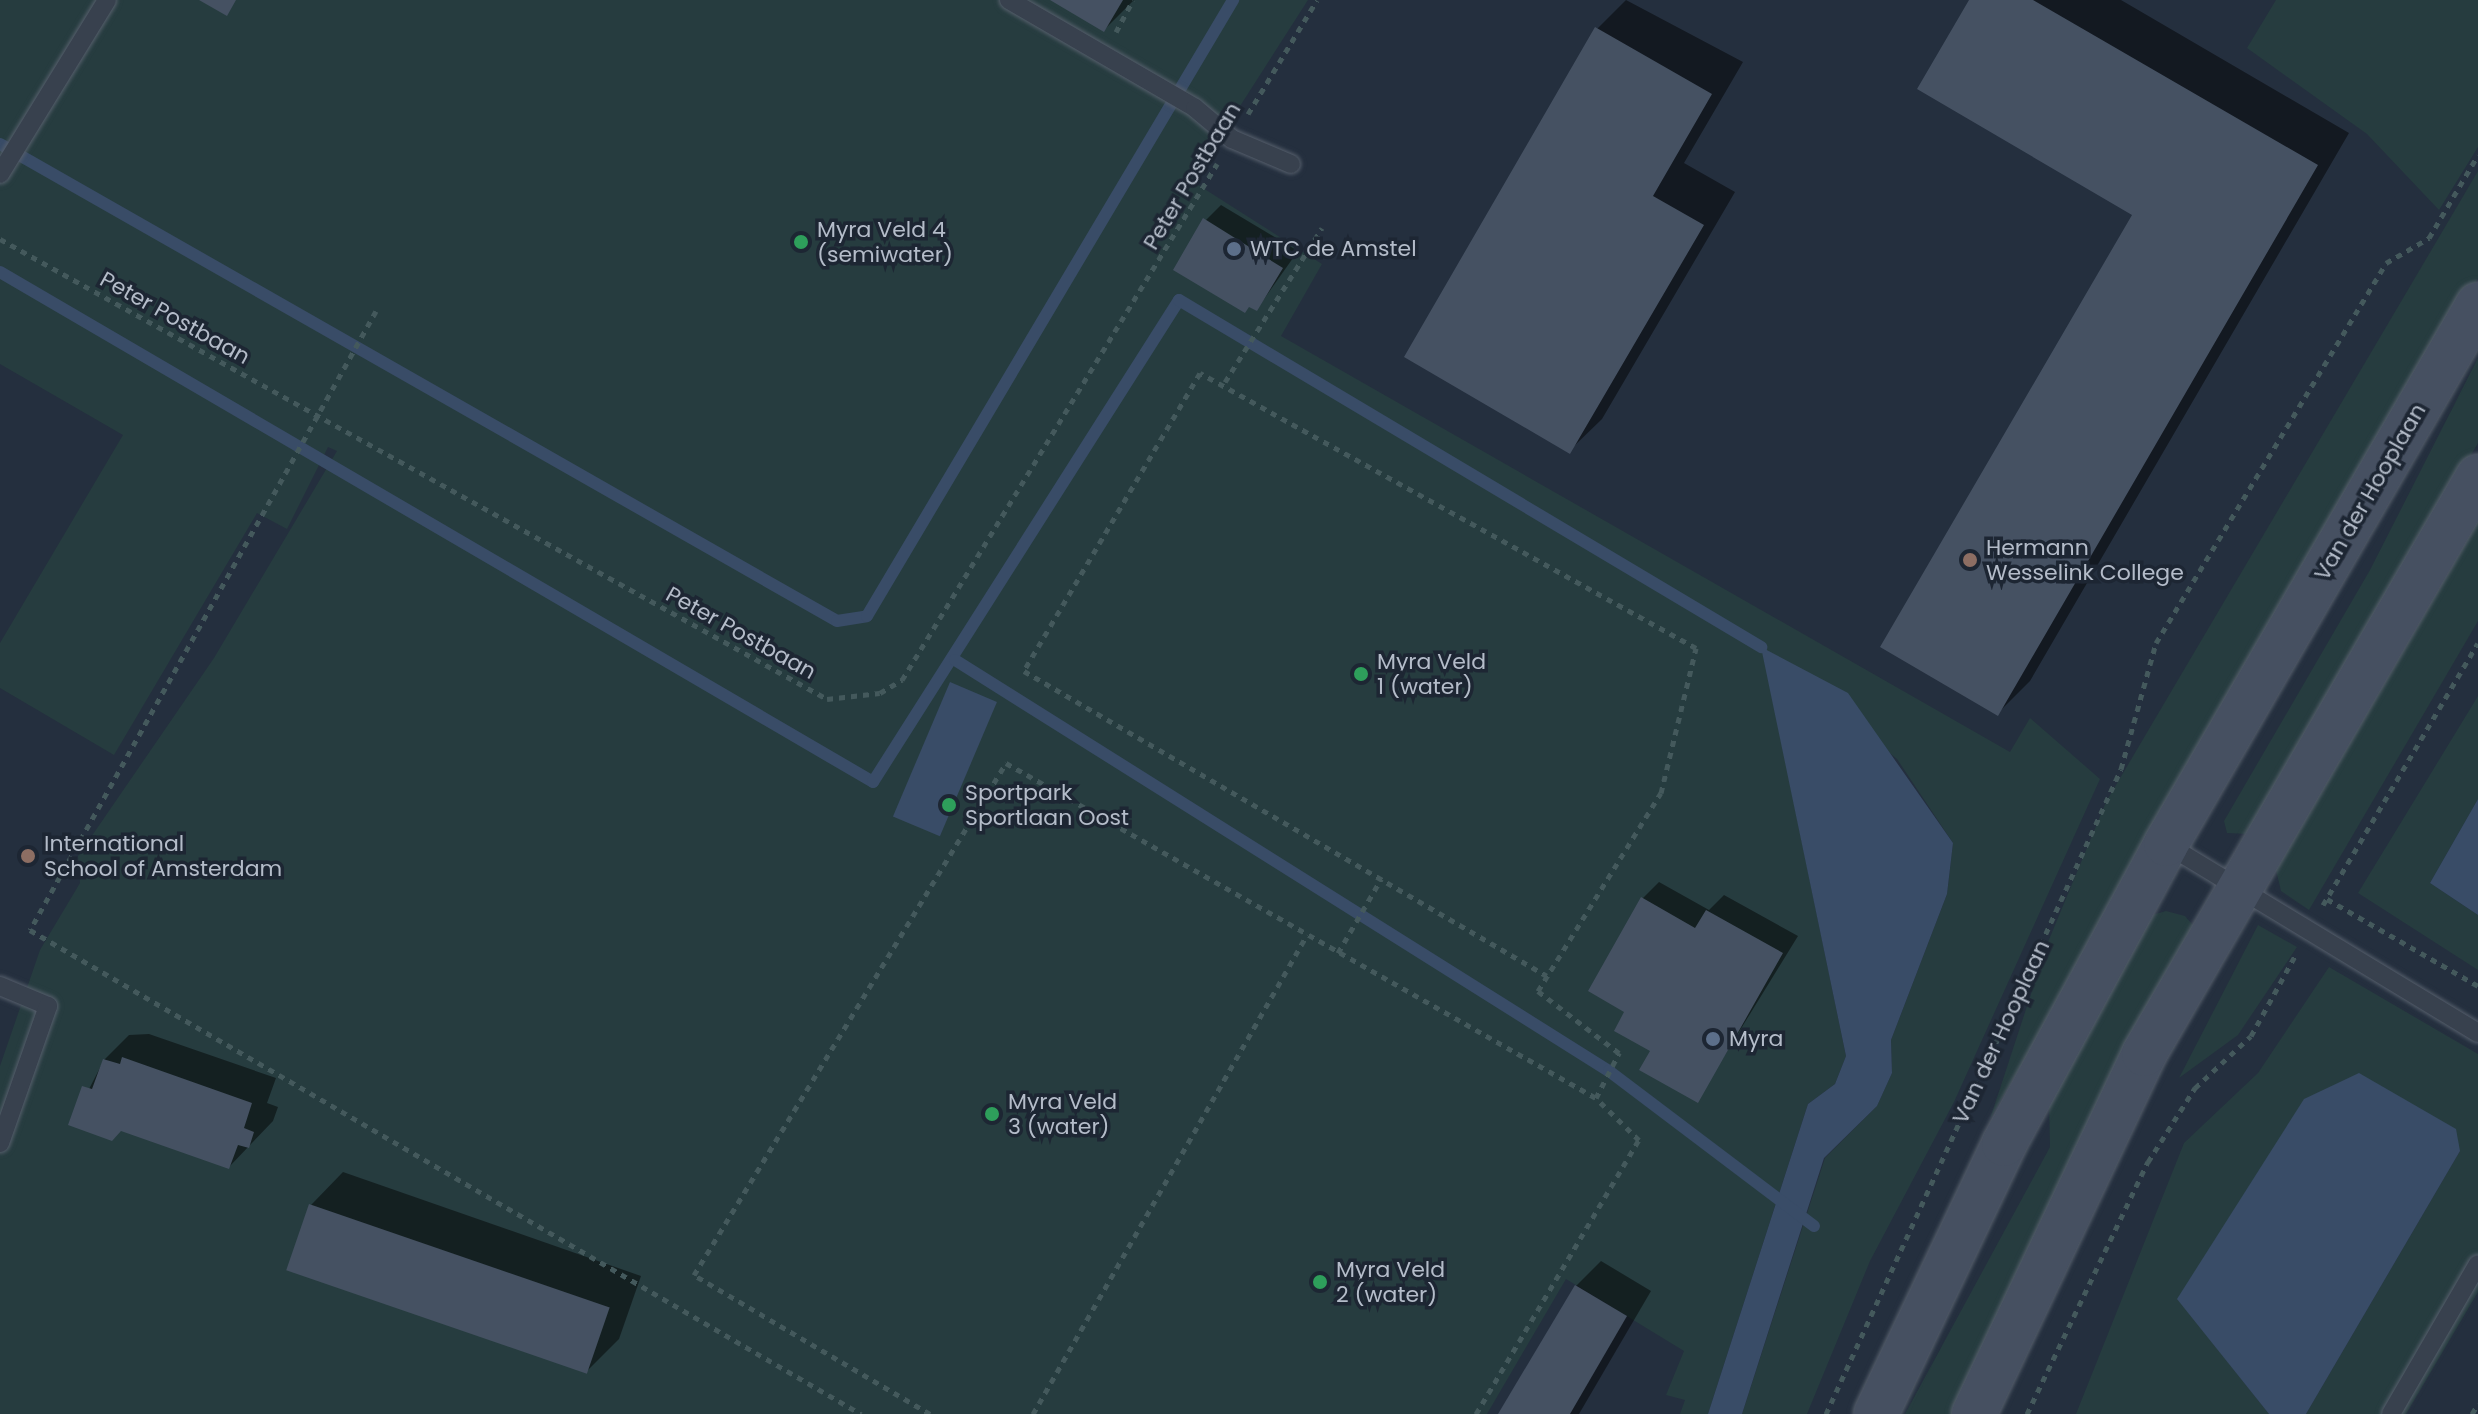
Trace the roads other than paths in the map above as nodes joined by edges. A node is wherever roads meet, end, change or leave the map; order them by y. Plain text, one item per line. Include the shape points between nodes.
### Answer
1 (107, 0) edge
2 (1009, 0) edge
3 (10, 160) edge
4 (1291, 164) dead end
5 (2478, 305) edge
6 (2478, 477) edge
7 (2166, 844) junction
8 (2241, 888) junction
9 (0, 986) edge
10 (2478, 1033) edge
11 (0, 1143) edge
12 (2478, 1264) edge
13 (1876, 1414) edge
14 (1974, 1414) edge
15 (2391, 1414) edge

1 - 3 lane
2 - 4 lane via 1195,108 1232,139
5 - 7 street, Van der Hooplaan
6 - 8 street
7 - 8 lane
7 - 13 street, Van der Hooplaan via 2004,1144
8 - 10 lane
8 - 14 street via 2144,1054
9 - 11 lane via 48,1006
12 - 15 lane

